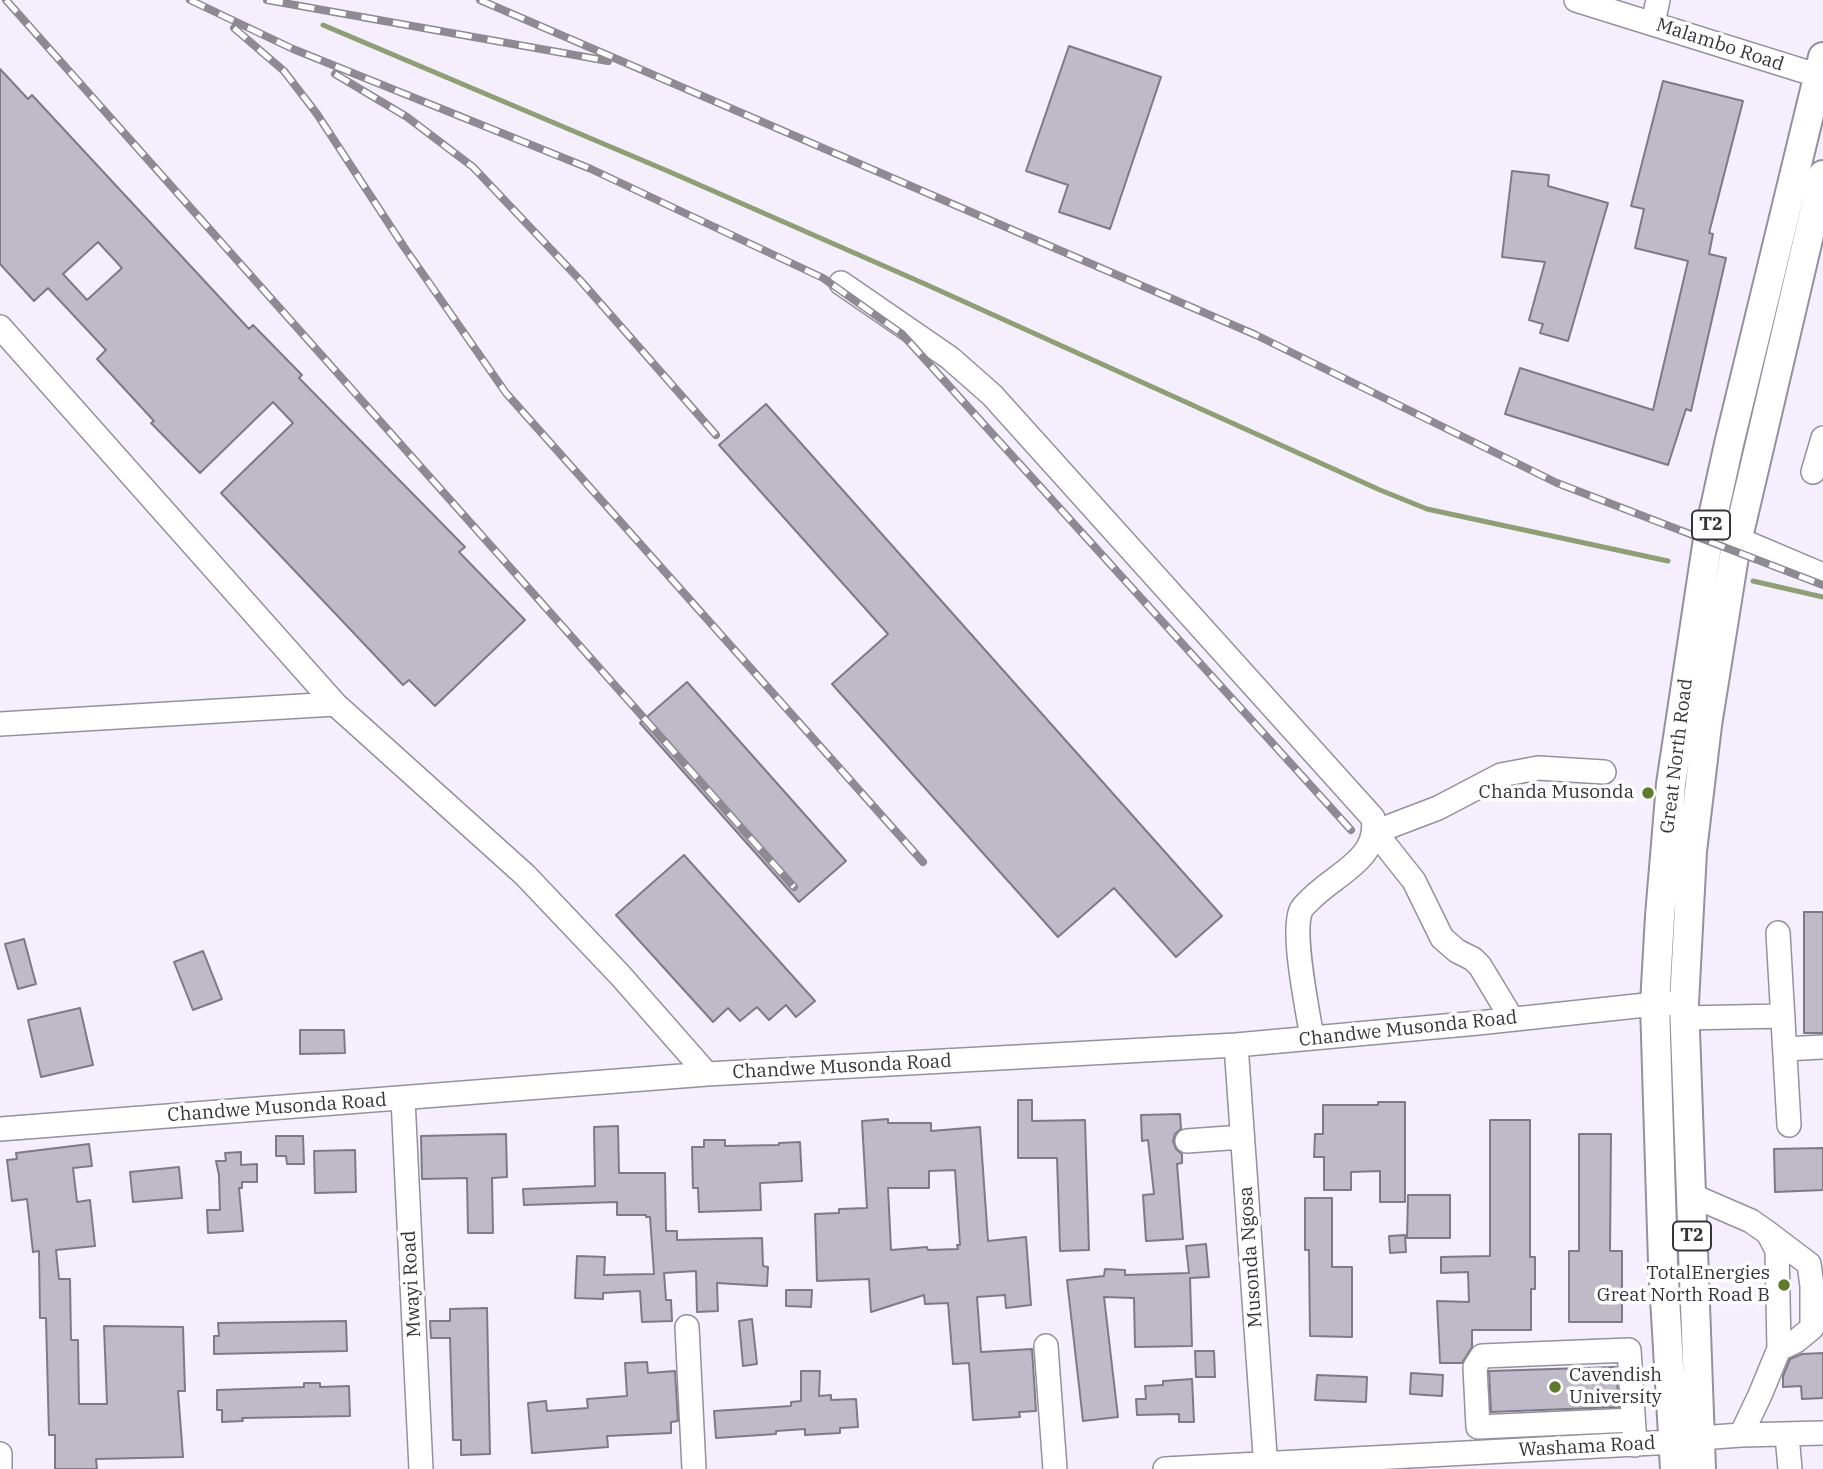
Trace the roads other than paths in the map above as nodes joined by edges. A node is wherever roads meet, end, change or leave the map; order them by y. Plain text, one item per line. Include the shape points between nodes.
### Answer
1 (1576, 0) edge
2 (1658, 0) edge
3 (1653, 23) junction
4 (1821, 70) edge
5 (1823, 175) edge
6 (841, 283) dead end
7 (0, 327) edge
8 (1823, 438) edge
9 (1813, 472) dead end
10 (1738, 539) junction
11 (1823, 575) edge
12 (335, 704) junction
13 (0, 724) edge
14 (1605, 772) dead end
15 (1376, 832) junction
16 (1778, 933) dead end
17 (1655, 1003) junction
18 (1684, 1011) junction
19 (1783, 1016) junction
20 (1512, 1019) junction
21 (1312, 1038) junction
22 (1236, 1045) junction
23 (1823, 1047) edge
24 (1785, 1049) junction
25 (707, 1074) junction
26 (403, 1099) junction
27 (1789, 1125) dead end
28 (0, 1129) edge
29 (1242, 1137) junction
30 (1187, 1141) dead end
31 (1690, 1195) junction
32 (1768, 1233) junction
33 (687, 1327) dead end
34 (1046, 1346) dead end
35 (1779, 1349) junction
36 (1633, 1420) junction
37 (1823, 1433) edge
38 (1741, 1435) junction
39 (1787, 1435) junction
40 (1634, 1445) junction
41 (1683, 1450) edge
42 (0, 1454) edge
43 (1266, 1467) edge
44 (0, 1469) edge
45 (421, 1469) edge
46 (694, 1469) edge
47 (1055, 1469) edge
48 (1165, 1469) edge
49 (1690, 1469) edge
50 (1701, 1469) edge
51 (1790, 1469) edge

1 - 3 street, Malambo Road
2 - 3 street
3 - 4 street, Malambo Road
4 - 17 main road, Great North Road / T2 via 1728,444 1701,581 1671,785
5 - 10 main road, Great North Road / T2
6 - 15 street via 950,358 992,395 1373,818
7 - 12 street
8 - 9 street
10 - 11 street
10 - 18 main road, Great North Road / T2 via 1699,789
12 - 13 street
12 - 25 street via 525,875
14 - 15 street via 1538,768 1501,775 1438,808
15 - 20 street via 1414,881 1442,938 1474,959
15 - 21 street via 1364,856 1301,909 1298,937
16 - 19 street
17 - 18 street, Chandwe Musonda Road
17 - 20 street, Chandwe Musonda Road
17 - 41 main road, Great North Road / T2 via 1663,1263
18 - 19 street, Chandwe Musonda Road
18 - 31 main road, Great North Road / T2
19 - 24 street
20 - 21 street, Chandwe Musonda Road
21 - 22 street, Chandwe Musonda Road
22 - 25 street, Chandwe Musonda Road
22 - 29 street, Musonda Ngosa
23 - 24 street
24 - 27 street
25 - 26 street, Chandwe Musonda Road
26 - 28 street, Chandwe Musonda Road
26 - 45 street, Mwayi Road
29 - 30 street
29 - 43 street, Musonda Ngosa
31 - 32 street
31 - 41 main road, Great North Road / T2
32 - 35 street via 1777,1250
32 - 35 street via 1809,1264 1812,1286 1812,1328
33 - 46 street
34 - 47 street
35 - 38 street
36 - 36 street via 1629,1350 1482,1356 1475,1367 1478,1427
36 - 40 street
37 - 39 street, Washama Road
38 - 39 street, Washama Road
38 - 41 street, Washama Road
39 - 51 street
40 - 41 street, Washama Road
40 - 43 street, Washama Road
41 - 49 street via 1690,1456
41 - 50 main road, Great North Road / T2
42 - 44 street
43 - 48 street, Washama Road

